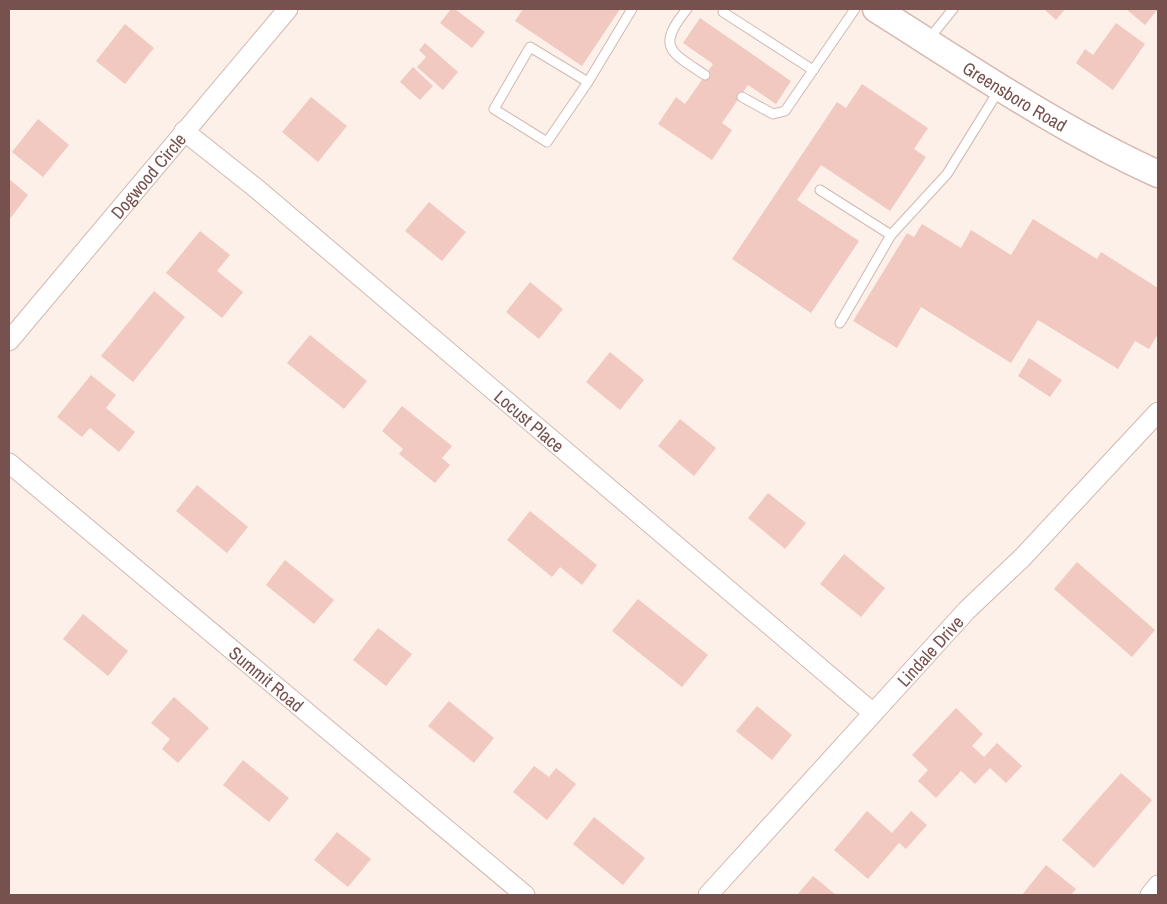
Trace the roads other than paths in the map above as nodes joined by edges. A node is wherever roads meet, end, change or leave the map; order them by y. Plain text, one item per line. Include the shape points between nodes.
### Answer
1 (288, 9) edge
2 (632, 9) edge
3 (687, 9) edge
4 (856, 9) edge
5 (876, 9) edge
6 (953, 9) edge
7 (722, 10) edge
8 (928, 41) junction
9 (813, 70) junction
10 (705, 75) dead end
11 (588, 82) junction
12 (1001, 87) junction
13 (742, 98) dead end
14 (184, 131) junction
15 (1158, 174) edge
16 (820, 190) dead end
17 (891, 235) junction
18 (840, 323) dead end
19 (9, 341) edge
20 (1158, 412) edge
21 (9, 462) edge
22 (873, 713) junction
23 (1158, 885) edge
24 (525, 895) edge
25 (708, 895) edge
26 (1150, 895) edge

1 - 14 street, Dogwood Circle
2 - 11 lane
3 - 10 lane via 669,38 669,48
4 - 9 lane
5 - 8 main road, Greensboro Road
6 - 8 lane
7 - 9 lane
8 - 12 main road, Greensboro Road
9 - 13 lane via 786,111 773,114
11 - 11 lane via 530,47 494,109 548,142
12 - 15 main road, Greensboro Road via 1112,153
12 - 17 lane via 947,174
14 - 19 street, Dogwood Circle
14 - 22 street, Locust Place via 257,189
16 - 17 lane
17 - 18 lane
20 - 22 street, Lindale Drive via 1022,558 967,610
21 - 24 street, Summit Road
22 - 25 street, Lindale Drive
23 - 26 street

